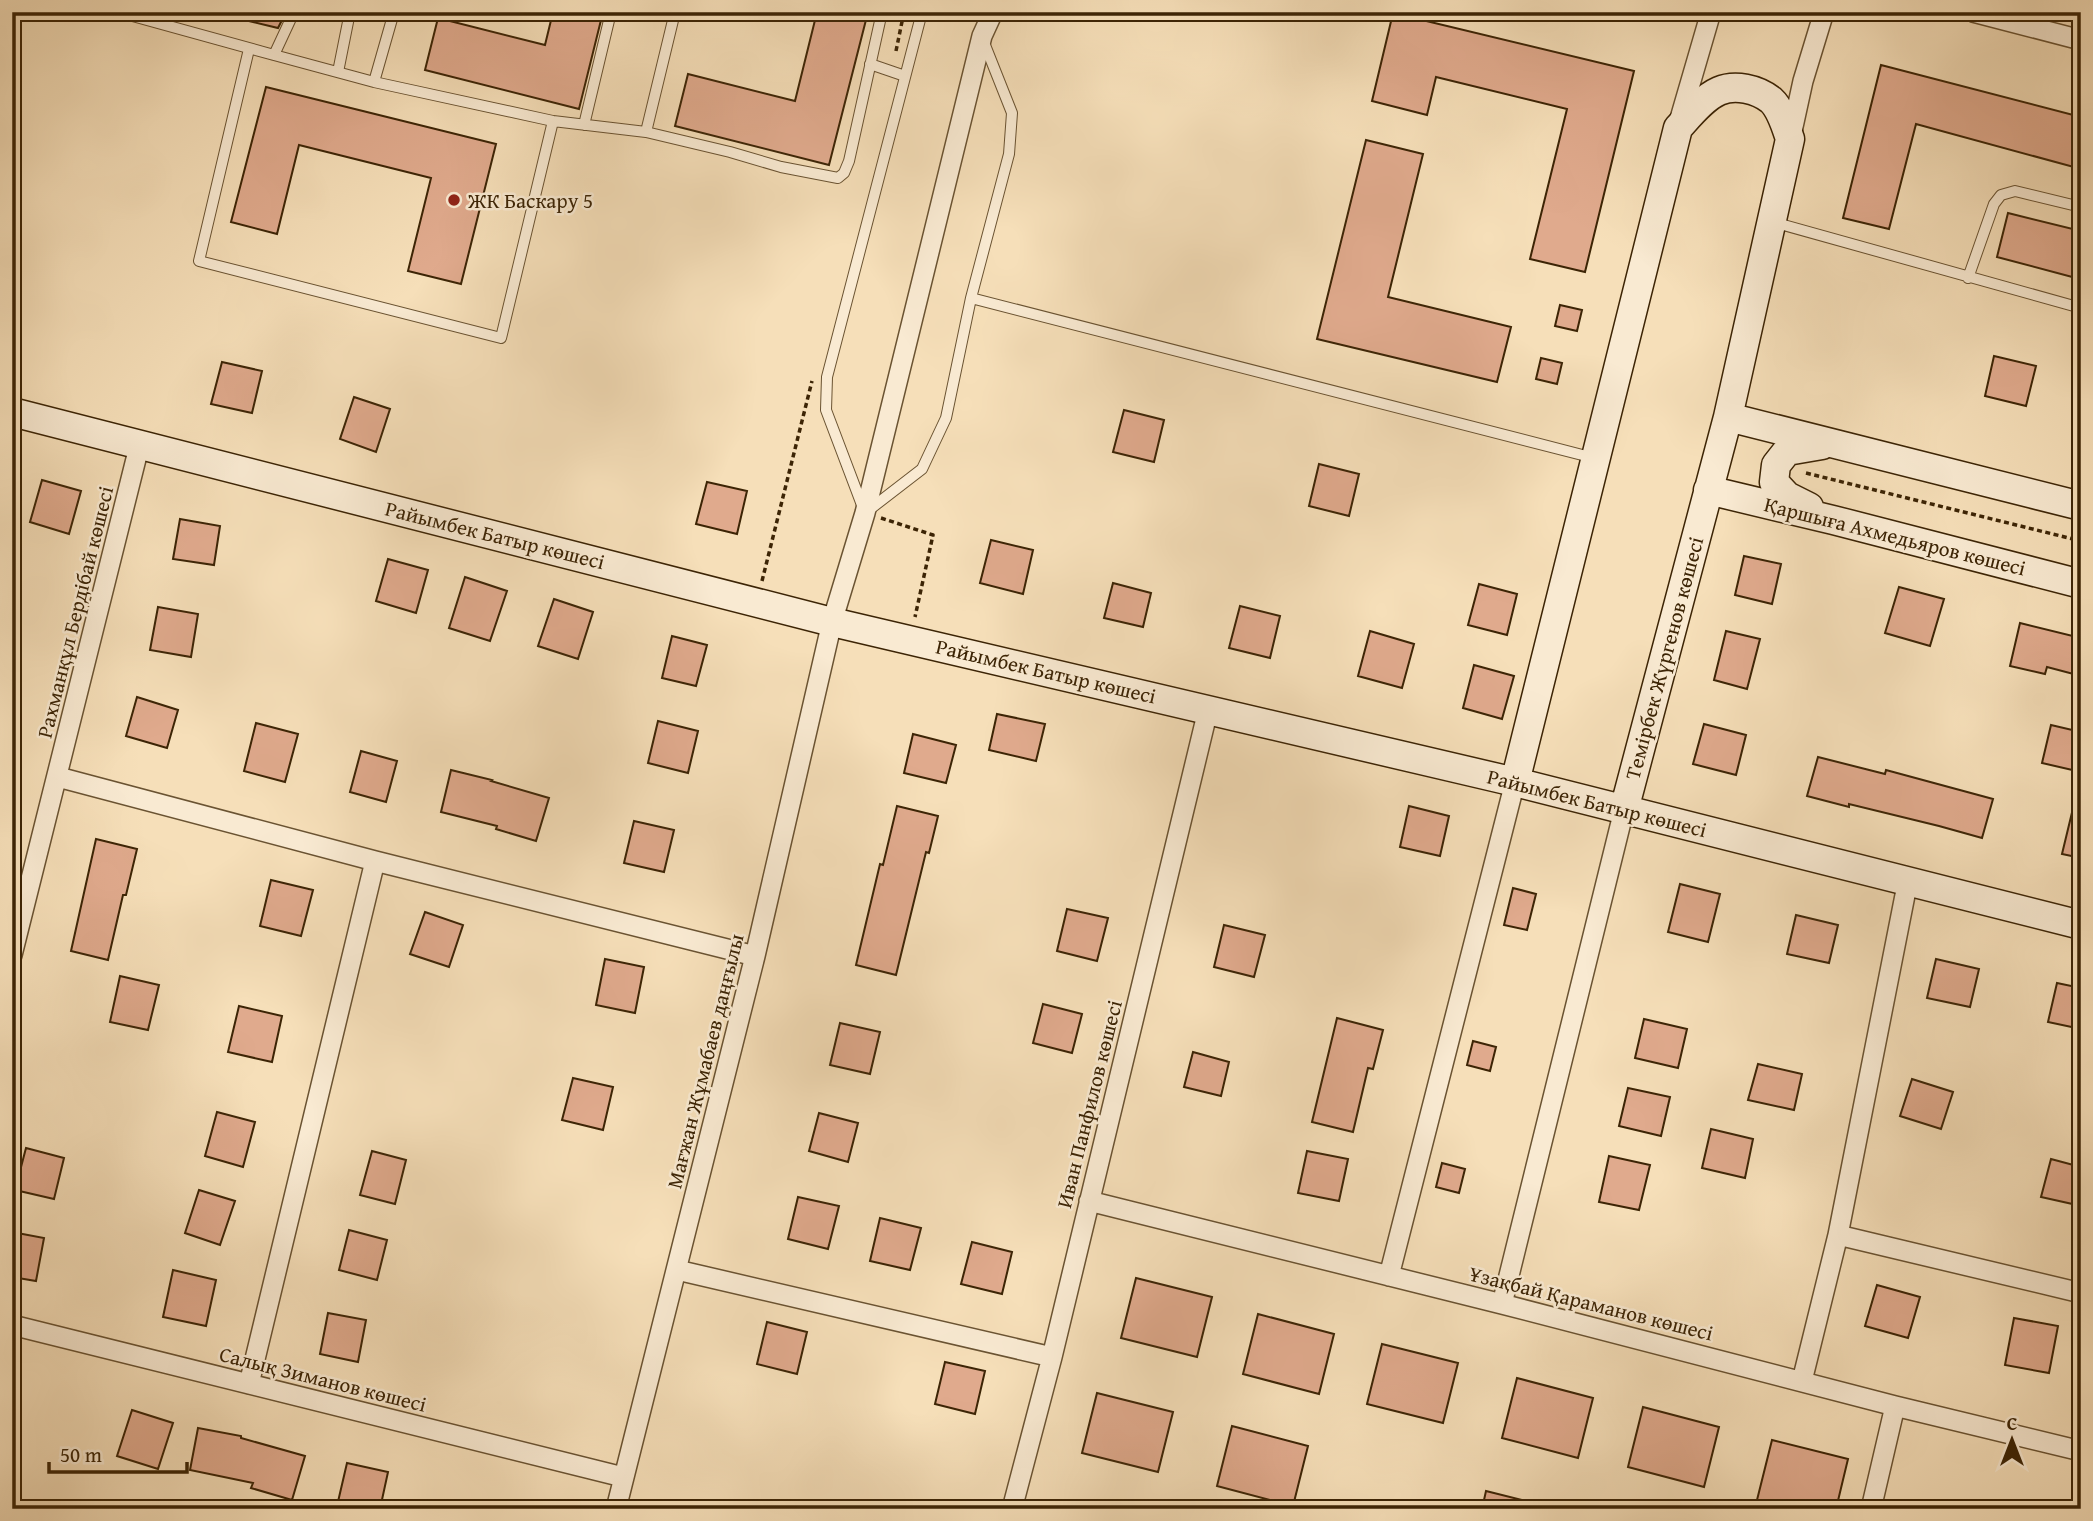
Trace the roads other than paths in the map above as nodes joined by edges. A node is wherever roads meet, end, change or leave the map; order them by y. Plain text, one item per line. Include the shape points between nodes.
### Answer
1 (118, 12) edge
2 (294, 12) edge
3 (350, 12) edge
4 (394, 12) edge
5 (611, 12) edge
6 (675, 12) edge
7 (882, 12) edge
8 (922, 12) edge
9 (993, 12) edge
10 (1711, 12) edge
11 (1824, 12) edge
12 (1973, 12) edge
13 (982, 36) junction
14 (2081, 40) edge
15 (249, 49) junction
16 (274, 55) junction
17 (870, 64) junction
18 (338, 72) junction
19 (905, 76) junction
20 (374, 82) junction
21 (553, 121) junction
22 (584, 125) junction
23 (1678, 128) junction
24 (646, 132) junction
25 (1790, 139) junction
26 (2081, 207) edge
27 (1772, 222) junction
28 (1968, 278) junction
29 (971, 298) junction
30 (2081, 308) edge
31 (12, 412) edge
32 (1728, 417) junction
33 (140, 443) junction
34 (1839, 446) junction
35 (1595, 459) junction
36 (1709, 490) junction
37 (2081, 506) edge
38 (865, 513) junction
39 (1833, 520) junction
40 (2081, 584) edge
41 (832, 622) junction
42 (1208, 710) junction
43 (58, 777) junction
44 (1515, 782) junction
45 (1624, 810) junction
46 (375, 861) junction
47 (1908, 880) junction
48 (2081, 925) edge
49 (12, 955) edge
50 (755, 956) junction
51 (1089, 1201) junction
52 (1838, 1235) junction
53 (677, 1270) junction
54 (1389, 1276) junction
55 (2081, 1293) edge
56 (1502, 1304) junction
57 (12, 1325) edge
58 (1052, 1357) junction
59 (1802, 1381) junction
60 (249, 1384) junction
61 (1895, 1406) junction
62 (2081, 1451) edge
63 (624, 1477) junction
64 (616, 1509) edge
65 (1012, 1509) edge
66 (1871, 1509) edge

1 - 15 lane
2 - 16 lane
3 - 18 lane
4 - 20 lane
5 - 22 lane
6 - 24 lane
7 - 17 lane
8 - 19 lane
9 - 13 street, Мағжан Жұмабаев даңғылы
10 - 23 street
11 - 25 street, Темірбек Жүргенов көшесі
12 - 14 street
13 - 29 lane via 1012,113 1009,154
13 - 38 street, Мағжан Жұмабаев даңғылы
15 - 16 lane
15 - 21 lane via 198,261 501,338
16 - 18 lane
17 - 19 lane
17 - 24 lane via 849,161 838,178
18 - 20 lane
19 - 38 lane via 827,377 826,410
20 - 21 lane
21 - 22 lane
22 - 24 lane
23 - 25 street via 1719,90 1745,87 1771,100
23 - 35 street
25 - 27 street, Темірбек Жүргенов көшесі
26 - 28 lane via 2015,191 2001,195
27 - 28 lane
27 - 32 street, Темірбек Жүргенов көшесі
28 - 30 lane
29 - 35 lane
29 - 38 lane via 946,418 922,469
31 - 33 street, Райымбек Батыр көшесі
32 - 34 street
32 - 36 street, Темірбек Жүргенов көшесі
33 - 41 street, Райымбек Батыр көшесі
33 - 43 street, Рахманқұл Бердібай көшесі
34 - 37 street
34 - 39 street via 1787,450 1776,465 1774,482 1787,496
35 - 44 street
36 - 39 street, Қаршыға Ахмедьяров көшесі
36 - 45 street, Темірбек Жүргенов көшесі
38 - 41 street, Мағжан Жұмабаев даңғылы
39 - 40 street, Қаршыға Ахмедьяров көшесі
41 - 42 street, Райымбек Батыр көшесі
41 - 50 street, Мағжан Жұмабаев даңғылы
42 - 44 street, Райымбек Батыр көшесі
42 - 51 street, Иван Панфилов көшесі
43 - 46 street
43 - 49 street, Рахманқұл Бердібай көшесі
44 - 45 street, Райымбек Батыр көшесі
44 - 54 street
45 - 47 street, Райымбек Батыр көшесі
45 - 56 street, Темірбек Жүргенов көшесі
46 - 50 street
46 - 60 street
47 - 48 street, Райымбек Батыр көшесі
47 - 52 street
50 - 53 street, Мағжан Жұмабаев даңғылы
51 - 54 street, Ұзақбай Қараманов көшесі
51 - 58 street, Иван Панфилов көшесі
52 - 55 street
52 - 59 street
53 - 58 street
53 - 63 street, Мағжан Жұмабаев даңғылы
54 - 56 street, Ұзақбай Қараманов көшесі
56 - 59 street, Ұзақбай Қараманов көшесі
57 - 60 street, Салық Зиманов көшесі
58 - 65 street, Иван Панфилов көшесі
59 - 61 street, Ұзақбай Қараманов көшесі
60 - 63 street, Салық Зиманов көшесі
61 - 62 street, Ұзақбай Қараманов көшесі
61 - 66 street
63 - 64 street, Мағжан Жұмабаев даңғылы

